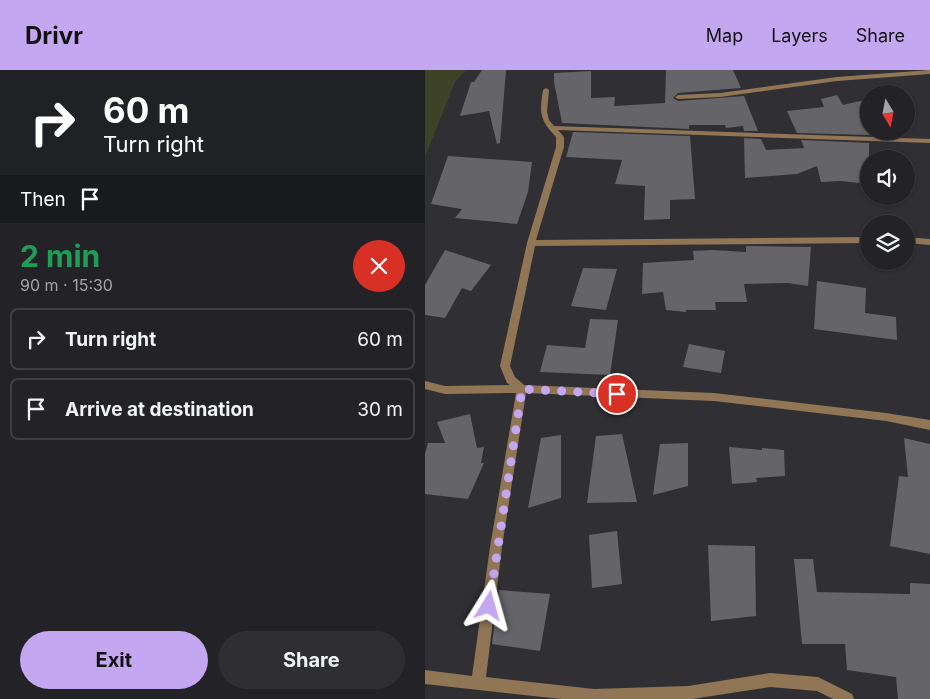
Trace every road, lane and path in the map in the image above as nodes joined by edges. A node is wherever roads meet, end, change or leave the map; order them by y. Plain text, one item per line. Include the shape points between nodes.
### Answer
1 (831, 70) edge
2 (930, 72) edge
3 (837, 79) junction
4 (546, 90) dead end
5 (677, 97) dead end
6 (551, 128) junction
7 (930, 141) edge
8 (860, 240) edge
9 (915, 241) edge
10 (930, 242) edge
11 (531, 243) junction
12 (425, 385) edge
13 (522, 389) junction
14 (930, 424) edge
15 (425, 677) edge
16 (478, 684) junction
17 (847, 699) edge

1 - 3 street
2 - 3 street
3 - 5 street via 720,95
4 - 6 street via 542,115
6 - 7 street
6 - 11 street via 560,137 560,147
8 - 11 street
9 - 10 street
11 - 13 street via 505,366 511,380
12 - 13 street via 445,390
13 - 14 street via 714,398
13 - 16 street
15 - 16 street
16 - 17 street via 594,696 688,693 771,680 818,684

